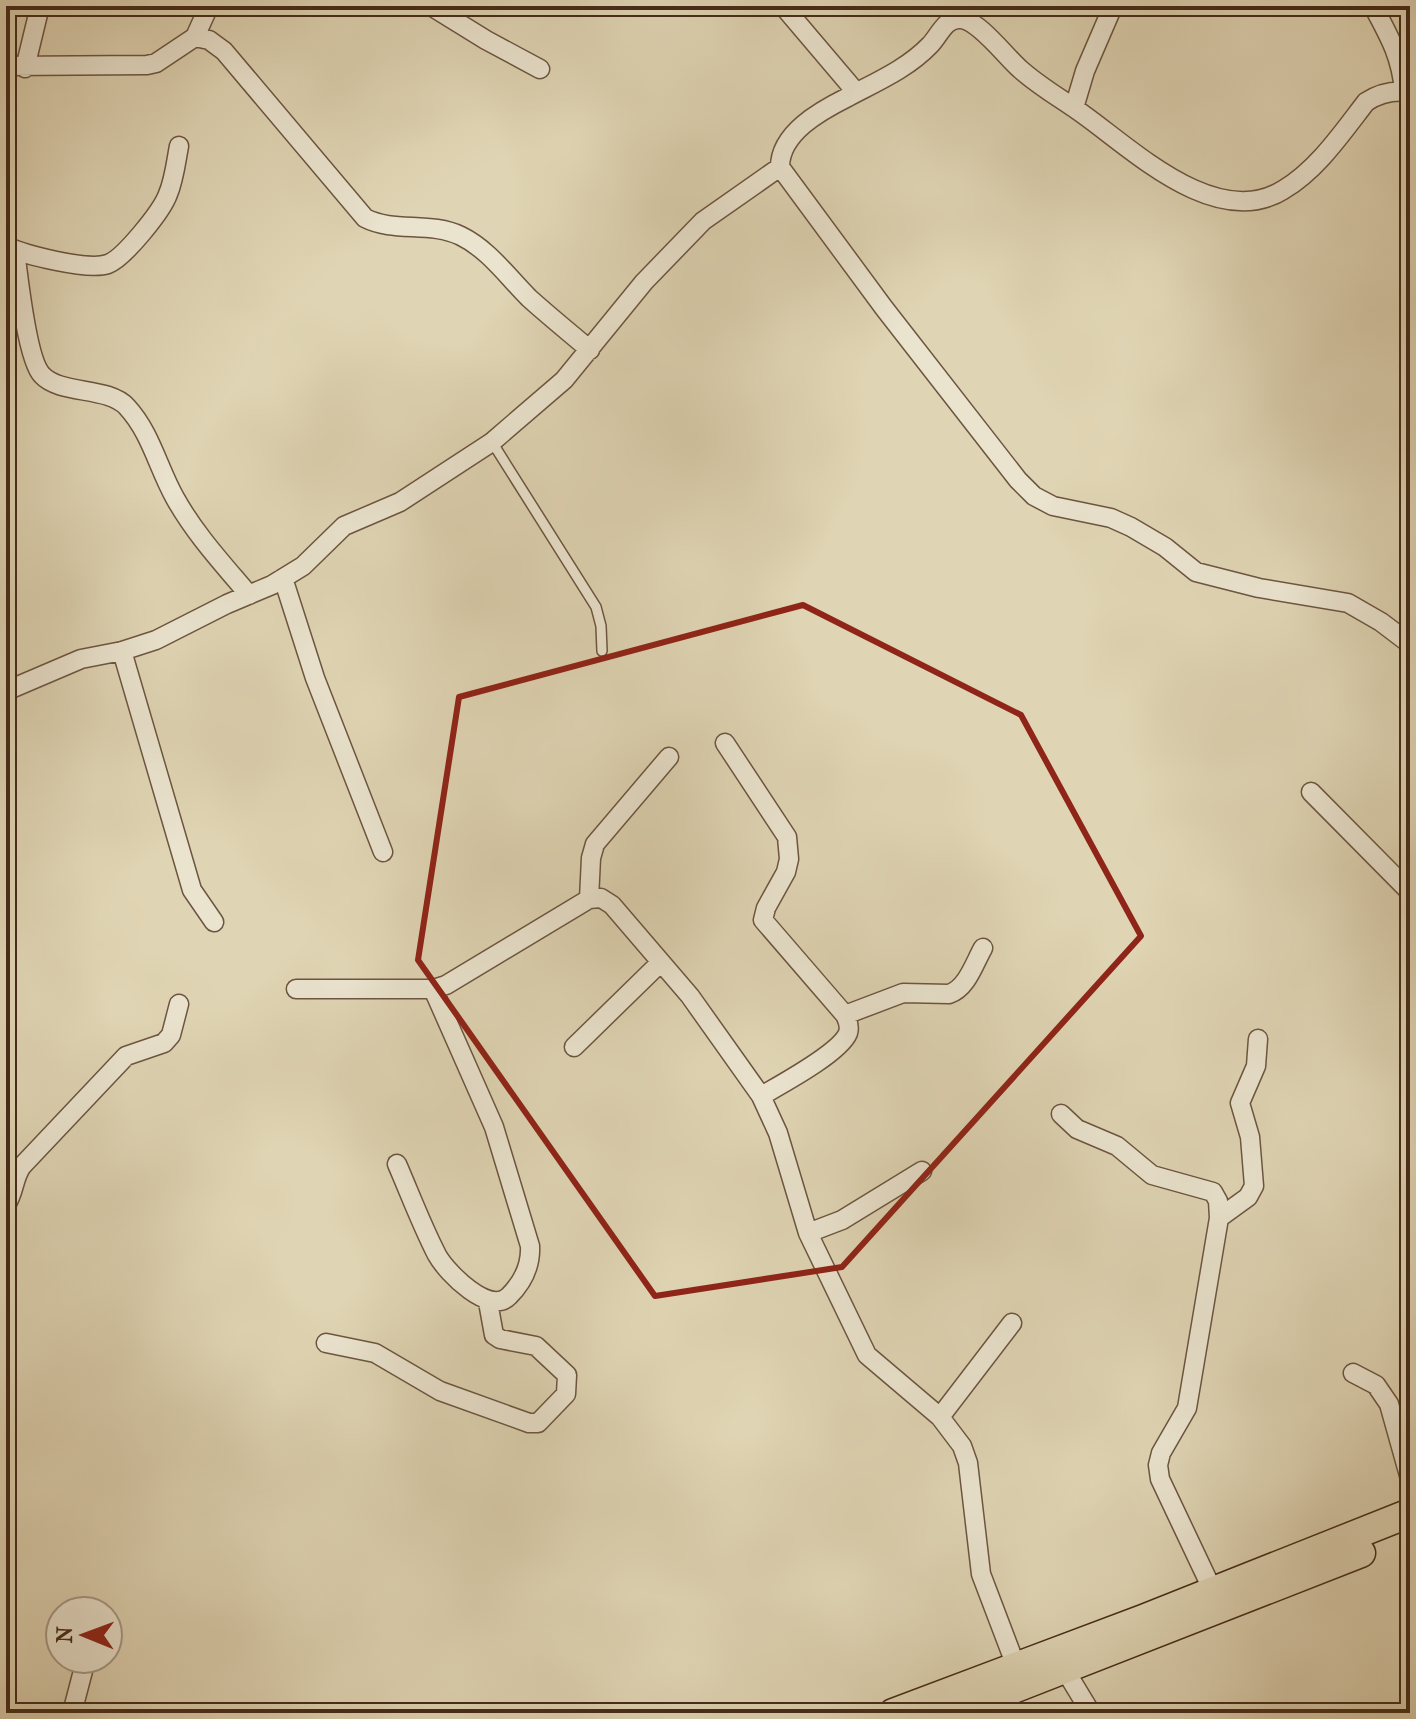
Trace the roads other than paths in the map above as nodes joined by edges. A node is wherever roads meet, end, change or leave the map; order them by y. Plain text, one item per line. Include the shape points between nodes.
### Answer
1 (40, 6) edge
2 (209, 6) edge
3 (431, 6) edge
4 (783, 6) edge
5 (1113, 6) edge
6 (1373, 6) edge
7 (955, 12) edge
8 (195, 37) junction
9 (6, 66) edge
10 (25, 68) junction
11 (540, 69) dead end
12 (1407, 91) edge
13 (856, 92) junction
14 (1074, 108) junction
15 (179, 146) dead end
16 (780, 167) junction
17 (11, 248) edge
18 (590, 350) junction
19 (492, 442) junction
20 (283, 578) junction
21 (249, 595) junction
22 (1410, 644) edge
23 (122, 651) junction
24 (602, 651) dead end
25 (6, 691) edge
26 (725, 743) dead end
27 (669, 757) dead end
28 (1311, 792) dead end
29 (383, 852) dead end
30 (1410, 892) edge
31 (589, 899) junction
32 (214, 922) dead end
33 (983, 948) dead end
34 (661, 962) junction
35 (296, 989) dead end
36 (433, 989) junction
37 (179, 1004) dead end
38 (845, 1015) junction
39 (1258, 1039) dead end
40 (574, 1047) dead end
41 (761, 1096) junction
42 (1061, 1114) dead end
43 (397, 1164) dead end
44 (922, 1171) dead end
45 (6, 1205) edge
46 (1219, 1218) junction
47 (808, 1233) junction
48 (488, 1302) junction
49 (1012, 1323) dead end
50 (326, 1343) dead end
51 (1353, 1373) dead end
52 (940, 1417) junction
53 (1410, 1479) edge
54 (1410, 1513) edge
55 (1410, 1533) edge
56 (1213, 1591) junction
57 (1016, 1666) junction
58 (1065, 1670) junction
59 (82, 1675) edge
60 (72, 1713) edge
61 (893, 1713) edge
62 (952, 1713) edge
63 (1091, 1713) edge

1 - 10 street
2 - 8 street
3 - 11 street
4 - 13 street
5 - 14 street
6 - 12 street via 1393,43
7 - 13 street via 914,59
7 - 14 street via 1041,88
8 - 10 street via 147,65
8 - 18 street via 224,51 365,218 461,236
9 - 10 street
12 - 14 street via 1375,95 1296,180 1282,191 1250,200 1220,198 1181,183
13 - 16 street via 795,132 781,150
15 - 17 street via 168,196 109,264 76,264
16 - 18 street via 703,221 644,282
16 - 22 street via 893,320 1034,496 1131,527 1196,572 1348,603
17 - 21 street via 42,375 125,404 145,430 193,528
18 - 19 street via 564,380
19 - 20 street via 400,502 344,526
19 - 24 lane via 596,607
20 - 21 street
20 - 29 street via 315,678
21 - 23 street
23 - 25 street via 81,659
23 - 32 street via 192,890
26 - 38 street via 787,837 786,872 763,920
27 - 31 street via 595,844
28 - 30 street
31 - 34 street via 612,905
31 - 36 street
33 - 38 street via 956,992 903,993
34 - 40 street
34 - 41 street
35 - 36 street
36 - 48 street via 494,1127 530,1246 527,1271 508,1298
37 - 45 street via 171,1035 156,1047 126,1056 22,1166
38 - 41 street via 848,1034 840,1043
39 - 46 street via 1256,1066 1240,1103 1250,1137 1254,1186 1248,1197
41 - 47 street via 778,1133
42 - 46 street via 1077,1129 1117,1146 1152,1175 1213,1192
43 - 48 street via 438,1257
44 - 47 street via 842,1220
46 - 56 street via 1187,1408 1158,1465
47 - 52 street via 867,1355
48 - 50 street via 494,1335 536,1346 567,1375 566,1394 538,1423 440,1391 375,1353
49 - 52 street
51 - 53 street via 1376,1385 1389,1404
52 - 57 street via 968,1463 981,1574
54 - 56 main road
55 - 58 main road
56 - 57 main road
57 - 61 main road
58 - 62 main road
58 - 63 street
59 - 60 street

